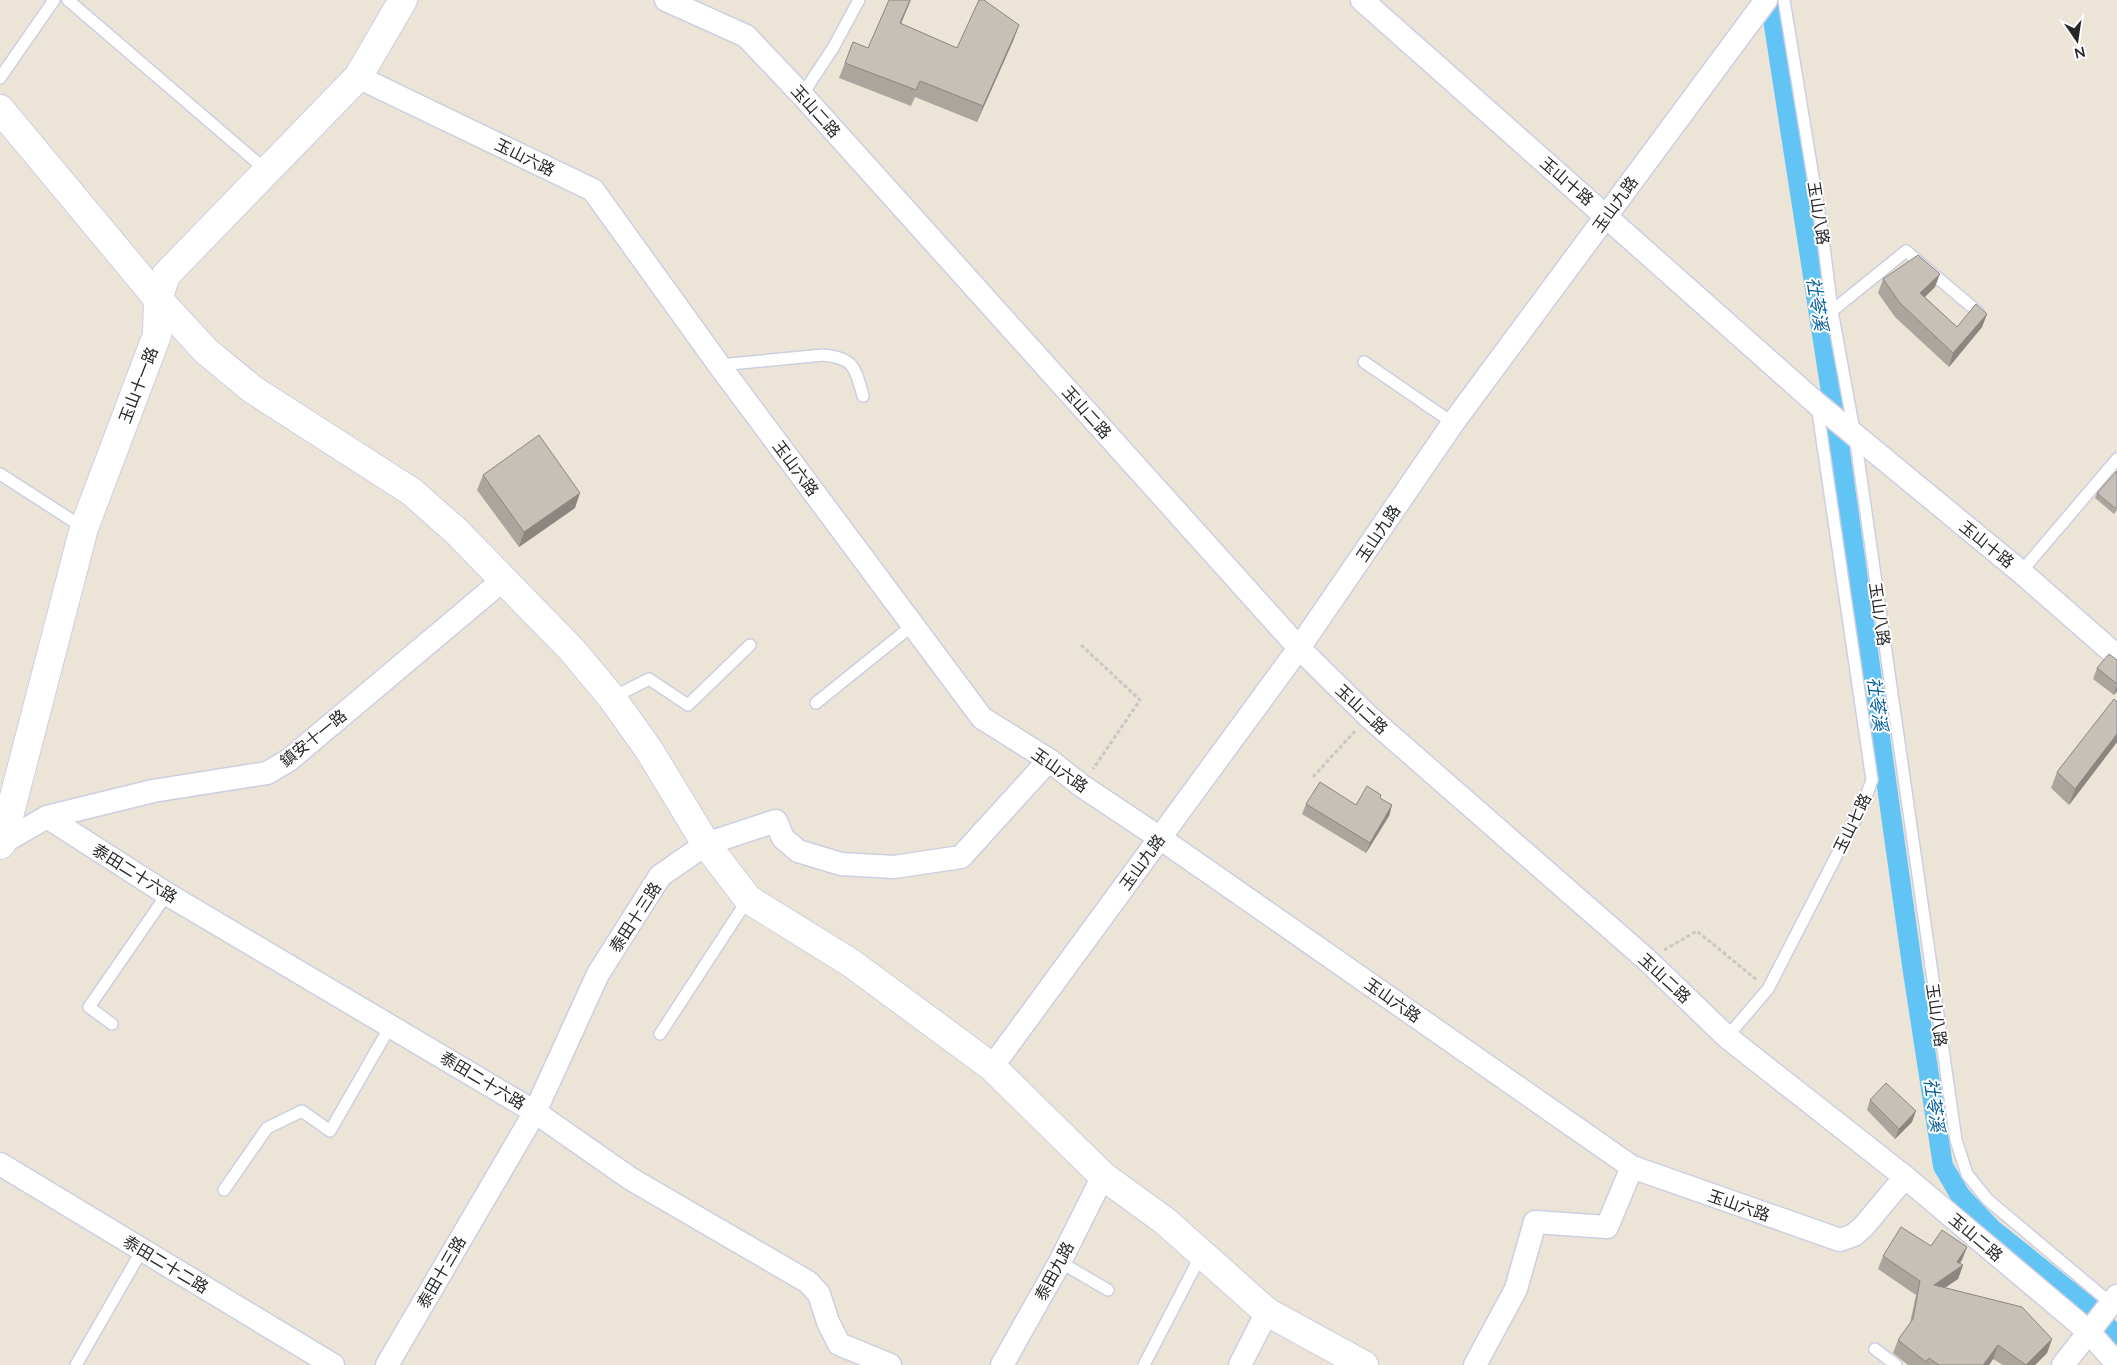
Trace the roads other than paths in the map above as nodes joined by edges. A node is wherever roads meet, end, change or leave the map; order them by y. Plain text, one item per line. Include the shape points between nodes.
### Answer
1 (54, 0) edge
2 (68, 0) edge
3 (403, 0) edge
4 (666, 0) edge
5 (859, 0) edge
6 (1362, 0) edge
7 (1784, 0) edge
8 (1754, 5) edge
9 (358, 77) junction
10 (0, 78) edge
11 (802, 95) junction
12 (0, 109) edge
13 (266, 171) junction
14 (1606, 215) junction
15 (158, 299) junction
16 (1832, 311) junction
17 (1978, 312) edge
18 (1364, 362) dead end
19 (719, 365) junction
20 (863, 396) dead end
21 (1816, 403) junction
22 (1453, 422) junction
23 (1855, 436) junction
24 (2117, 459) edge
25 (0, 474) edge
26 (84, 528) junction
27 (2021, 572) junction
28 (503, 580) junction
29 (913, 625) junction
30 (750, 645) dead end
31 (1300, 648) junction
32 (2117, 656) edge
33 (612, 698) junction
34 (816, 703) dead end
35 (1049, 760) junction
36 (47, 818) junction
37 (1160, 838) junction
38 (1, 844) edge
39 (706, 844) junction
40 (167, 894) junction
41 (748, 898) junction
42 (112, 1024) dead end
43 (391, 1025) junction
44 (660, 1034) dead end
45 (1727, 1037) junction
46 (992, 1067) junction
47 (535, 1112) junction
48 (0, 1164) edge
49 (1632, 1167) junction
50 (1103, 1176) junction
51 (1905, 1177) junction
52 (224, 1190) dead end
53 (142, 1250) junction
54 (1203, 1253) junction
55 (1060, 1262) junction
56 (1108, 1290) dead end
57 (2115, 1303) edge
58 (1267, 1312) junction
59 (2089, 1332) junction
60 (1875, 1349) dead end
61 (2117, 1364) edge
62 (76, 1365) edge
63 (333, 1365) edge
64 (387, 1365) edge
65 (890, 1365) edge
66 (1002, 1365) edge
67 (1144, 1365) edge
68 (1240, 1365) edge
69 (1364, 1365) edge
70 (1475, 1365) edge
71 (1896, 1365) edge
72 (2063, 1365) edge

1 - 10 lane
2 - 13 lane
3 - 9 street, 玉山十一路
4 - 11 street, 玉山二路 via 746,36
5 - 11 lane
6 - 14 street, 玉山十路
7 - 16 lane, 玉山八路
8 - 14 street, 玉山九路
9 - 13 street, 玉山十一路
9 - 19 street, 玉山六路 via 593,190
11 - 31 street, 玉山二路
12 - 15 street
13 - 15 street, 玉山十一路 via 166,275
14 - 21 street, 玉山十路
14 - 22 street, 玉山九路
15 - 26 street, 玉山十一路 via 157,335
15 - 28 street via 206,351 252,390 412,492 456,531
16 - 17 lane via 1906,251
16 - 23 lane, 玉山八路
18 - 22 lane
19 - 20 lane via 839,356 854,367
19 - 29 street, 玉山六路
21 - 23 street, 玉山十路
21 - 45 lane, 玉山七路 via 1872,780 1864,802 1768,989
22 - 31 street, 玉山九路
23 - 27 street, 玉山十路
23 - 57 lane, 玉山八路 via 1956,1140 1967,1174 1988,1200
24 - 27 lane
25 - 26 lane
26 - 38 street, 玉山十一路
27 - 32 street, 玉山十路
28 - 33 street via 572,650
28 - 36 street, 鎮安十一路 via 289,760 267,772 153,791
29 - 34 lane
29 - 35 street, 玉山六路 via 982,718
30 - 33 lane via 688,705 649,679
31 - 37 street, 玉山九路
31 - 45 street, 玉山二路 via 1368,716 1646,960
33 - 39 street via 649,750
35 - 37 street, 玉山六路
35 - 39 street, 泰田十三路 via 961,857 894,867 841,864 798,851 782,838 776,820
36 - 38 street, 鎮安十一路
36 - 40 street, 泰田二十六路
37 - 46 street, 玉山九路
37 - 49 street, 玉山六路
39 - 41 street
39 - 47 street, 泰田十三路 via 660,876 598,974
40 - 42 lane via 89,1007
40 - 43 street, 泰田二十六路
41 - 44 lane
41 - 46 street via 851,963
43 - 47 street, 泰田二十六路
43 - 52 lane via 330,1131 302,1111 267,1128
45 - 51 street, 玉山二路
46 - 50 street
47 - 64 street, 泰田十三路
47 - 65 street, 泰田二十六路 via 631,1179 808,1282 819,1294 839,1344
48 - 53 street, 泰田二十二路
49 - 51 street, 玉山六路 via 1840,1240 1854,1235 1864,1226
49 - 70 street via 1607,1227 1535,1222 1516,1289
50 - 54 street via 1166,1221
50 - 55 street, 泰田九路
51 - 59 street, 玉山二路
53 - 62 lane
53 - 63 street, 泰田二十二路
54 - 58 street
54 - 67 lane
55 - 56 lane
55 - 66 street, 泰田九路
57 - 59 street
58 - 68 street
58 - 69 street
59 - 61 street, 玉山二路
59 - 72 street
60 - 71 lane

